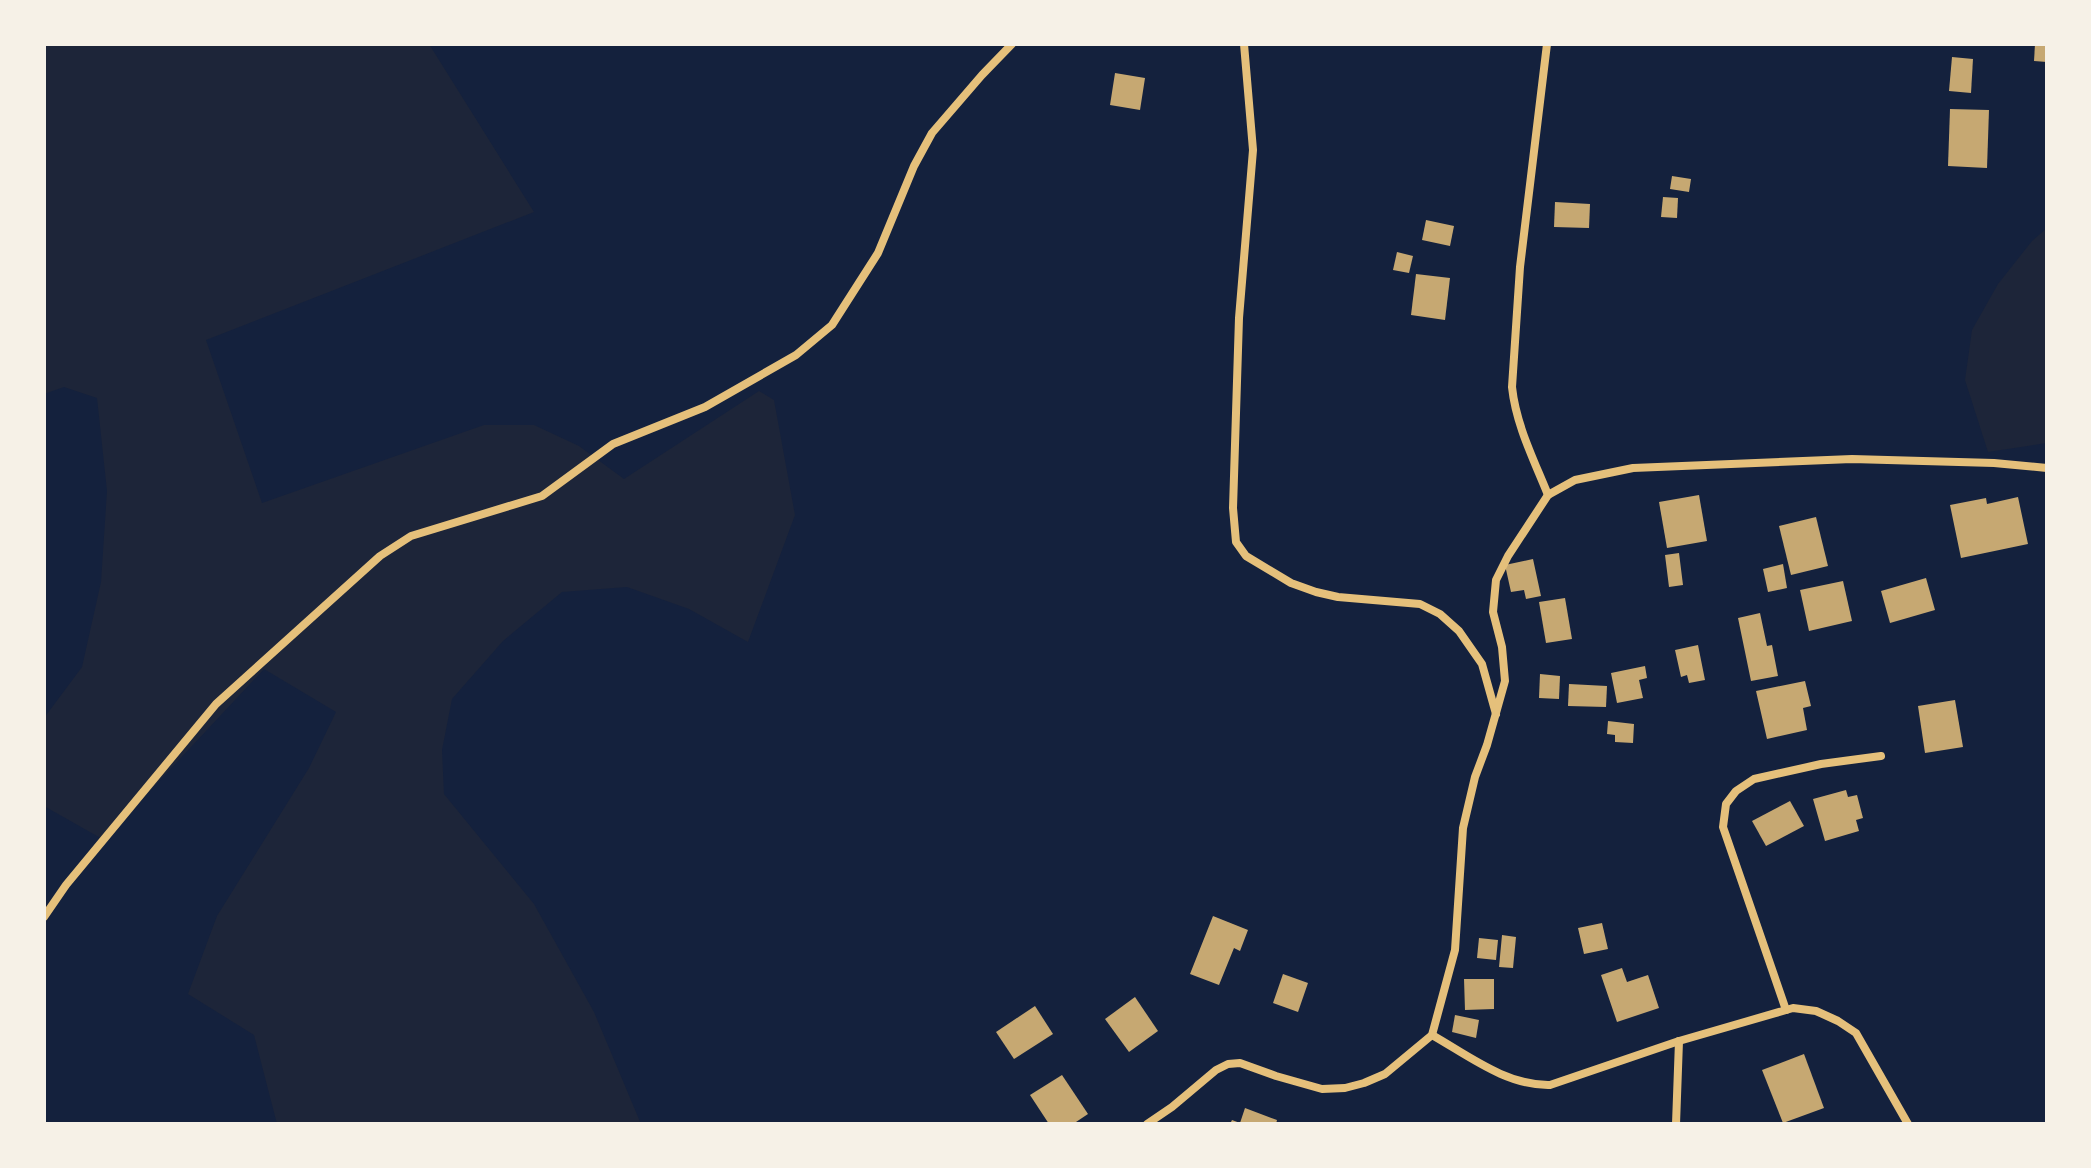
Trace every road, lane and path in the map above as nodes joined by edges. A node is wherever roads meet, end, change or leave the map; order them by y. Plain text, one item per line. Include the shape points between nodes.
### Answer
1 (1012, 44) edge
2 (1244, 44) edge
3 (1547, 44) edge
4 (2047, 468) edge
5 (1548, 495) junction
6 (1496, 715) junction
7 (1881, 756) dead end
8 (44, 917) edge
9 (1786, 1010) junction
10 (1432, 1035) junction
11 (1679, 1041) junction
12 (1147, 1124) edge
13 (1676, 1124) edge
14 (1908, 1124) edge

1 - 8 street via 932,133 878,253 832,325 796,355 705,407 613,444 542,496 411,536 380,556 216,704
2 - 6 street via 1253,150 1239,318 1236,542 1246,556 1291,583 1338,597 1420,604 1440,614 1482,664
3 - 5 street via 1520,267 1512,387 1521,429
4 - 5 street via 1852,459 1633,468 1575,480
5 - 6 street via 1496,580 1493,612 1505,681
6 - 10 street via 1463,828 1455,950
7 - 9 street via 1754,779 1726,804 1723,827
9 - 11 street
9 - 14 street via 1816,1011 1856,1033
10 - 11 street via 1514,1081 1533,1085 1550,1085
10 - 12 street via 1385,1074 1345,1088 1322,1089 1240,1063 1228,1064
11 - 13 street

